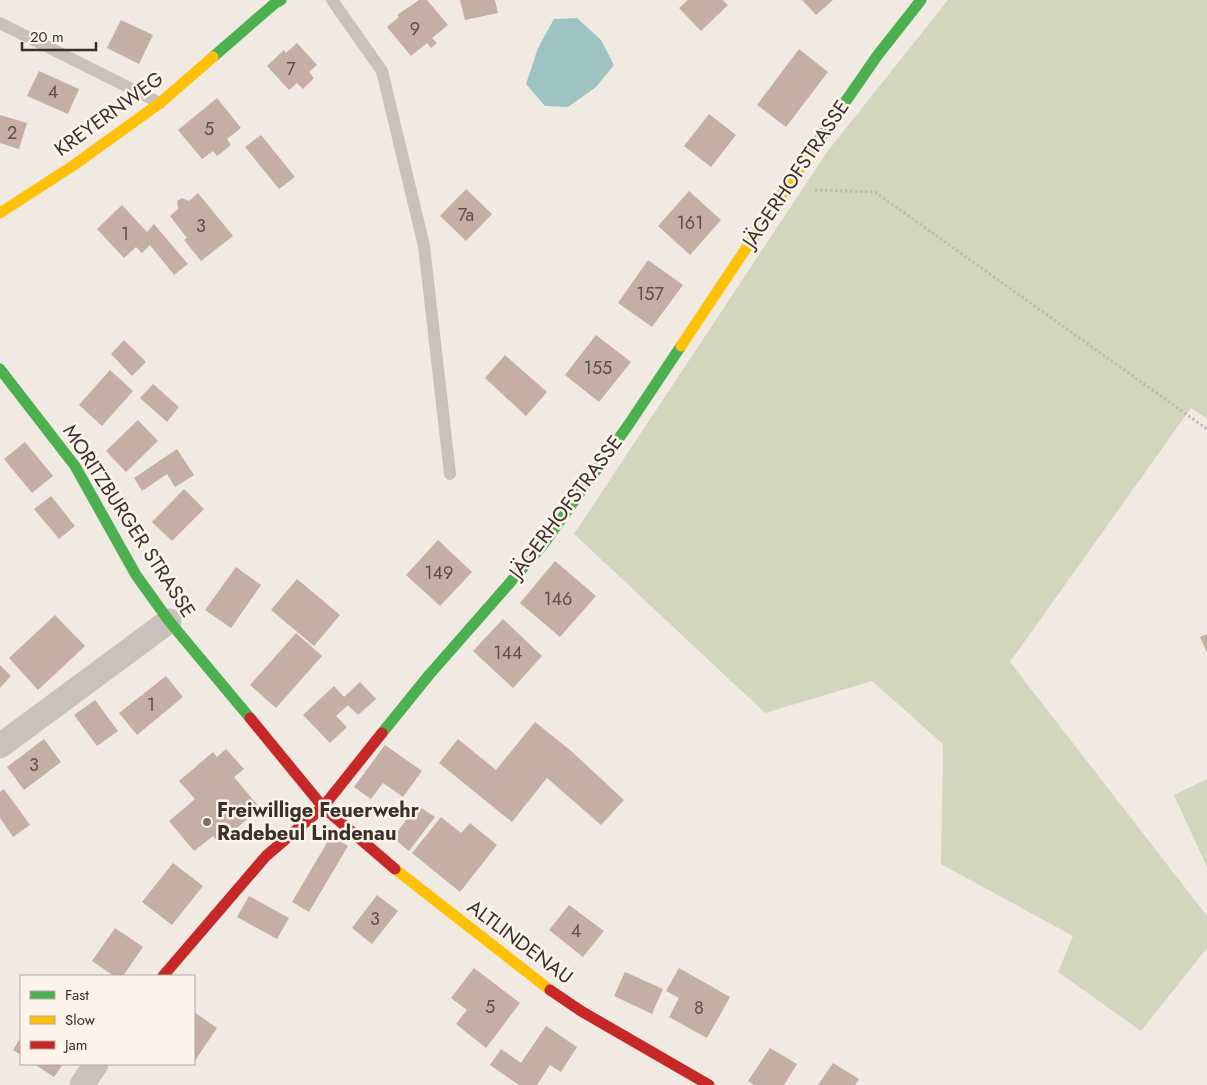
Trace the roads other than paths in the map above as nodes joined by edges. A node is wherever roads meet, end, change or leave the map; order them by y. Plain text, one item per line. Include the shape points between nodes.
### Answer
1 (281, 0) edge
2 (332, 0) edge
3 (921, 0) edge
4 (0, 23) edge
5 (160, 103) junction
6 (0, 213) edge
7 (0, 369) edge
8 (450, 474) dead end
9 (169, 621) junction
10 (0, 746) edge
11 (323, 807) junction
12 (165, 975) edge
13 (95, 1065) edge
14 (82, 1085) edge
15 (709, 1085) edge

1 - 5 street, KREYERNWEG
2 - 8 lane via 382,71 424,246
3 - 11 street, JÄGERHOFSTRASSE via 877,56 784,189 629,424 542,546
4 - 5 lane
5 - 6 street, KREYERNWEG
7 - 9 street, MORITZBURGER STRASSE via 75,466 136,575
9 - 10 street
9 - 11 street, MORITZBURGER STRASSE
11 - 12 street, JÄGERHOFSTRASSE via 266,856
11 - 15 street, ALTLINDENAU via 396,870 539,982 594,1019
13 - 14 street

